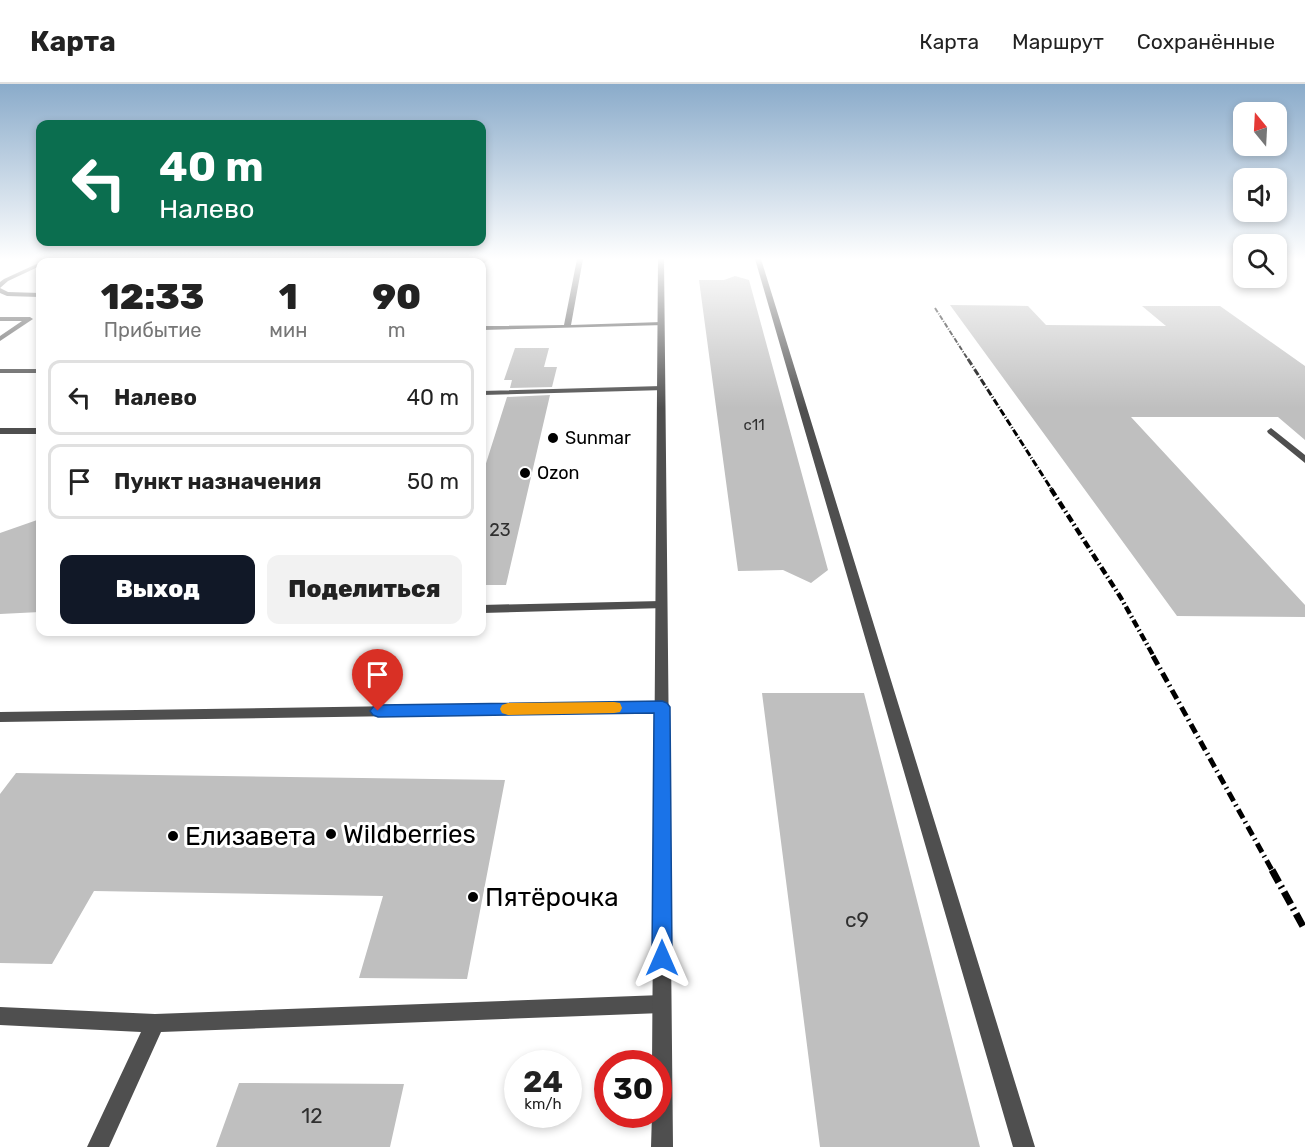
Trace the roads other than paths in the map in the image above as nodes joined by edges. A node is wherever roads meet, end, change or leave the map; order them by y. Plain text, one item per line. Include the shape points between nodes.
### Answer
1 (571, 309) edge
2 (662, 309) edge
3 (773, 309) edge
4 (0, 319) edge
5 (662, 324) junction
6 (567, 327) junction
7 (486, 328) edge
8 (0, 339) edge
9 (0, 371) edge
10 (36, 371) edge
11 (662, 388) junction
12 (486, 393) edge
13 (0, 431) edge
14 (36, 431) edge
15 (1271, 431) dead end
16 (1305, 460) edge
17 (661, 605) junction
18 (486, 609) edge
19 (662, 707) junction
20 (0, 717) edge
21 (662, 1004) junction
22 (0, 1016) edge
23 (155, 1023) junction
24 (98, 1147) edge
25 (662, 1147) edge
26 (1024, 1147) edge

1 - 6 street
2 - 5 street
3 - 26 street
4 - 8 street via 30,319
5 - 6 street
5 - 11 street
6 - 7 street
9 - 10 street
11 - 12 street
11 - 17 street
13 - 14 street
15 - 16 street
17 - 18 street
17 - 19 street
19 - 20 street
19 - 21 street
21 - 23 street
21 - 25 street
22 - 23 street
23 - 24 street

